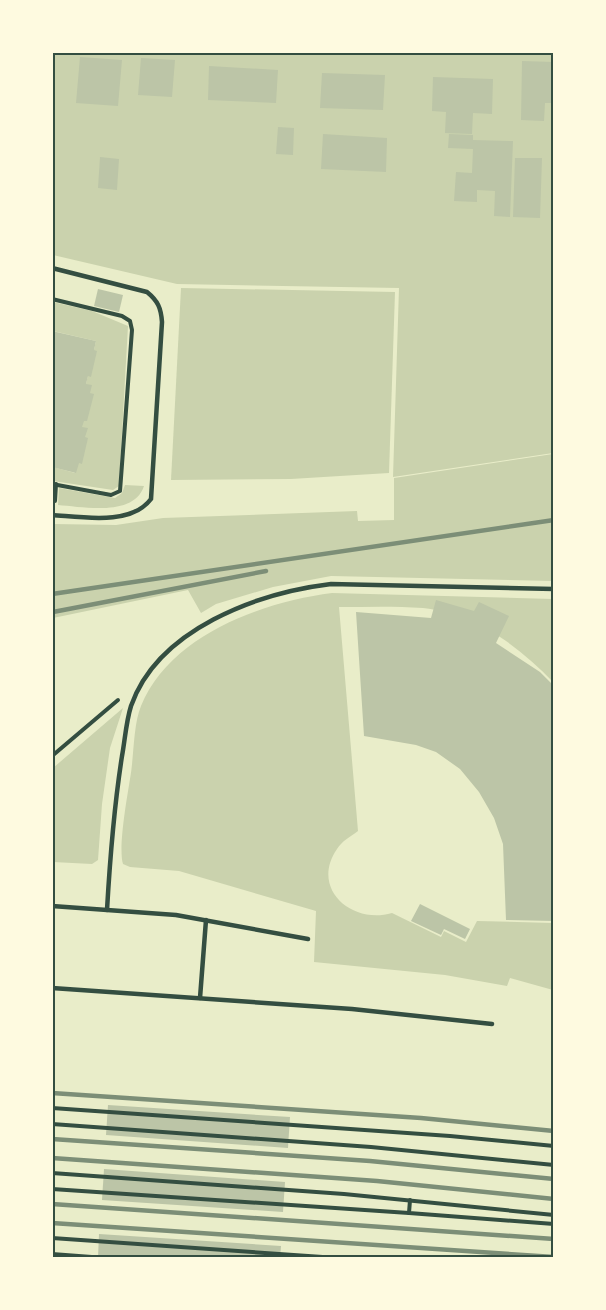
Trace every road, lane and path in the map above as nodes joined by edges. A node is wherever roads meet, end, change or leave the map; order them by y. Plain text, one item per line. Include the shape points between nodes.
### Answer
1 (52, 268) edge
2 (52, 299) edge
3 (52, 484) edge
4 (52, 515) edge
5 (554, 589) edge
6 (120, 698) dead end
7 (52, 756) edge
8 (52, 906) edge
9 (107, 910) junction
10 (206, 920) junction
11 (308, 939) dead end
12 (52, 988) edge
13 (200, 998) junction
14 (492, 1024) dead end
15 (52, 1108) edge
16 (52, 1124) edge
17 (554, 1146) edge
18 (554, 1165) edge
19 (52, 1173) edge
20 (52, 1189) edge
21 (410, 1200) junction
22 (409, 1213) junction
23 (554, 1215) edge
24 (554, 1224) edge
25 (52, 1238) edge
26 (52, 1254) edge
27 (105, 1257) edge
28 (337, 1257) edge

1 - 4 lane via 147,292 161,309 162,322 151,499 128,515
2 - 3 path via 122,316 130,321 132,330 120,491 111,495
5 - 9 lane via 332,584 301,587 246,604 194,632 146,676 131,706 114,808
6 - 7 path
8 - 9 lane
9 - 10 lane
10 - 11 lane
10 - 13 lane
12 - 13 lane
13 - 14 lane
15 - 17 path
16 - 18 path via 371,1147
19 - 21 path
20 - 22 path
21 - 22 path
21 - 23 path
22 - 24 path
25 - 28 path
26 - 27 path

